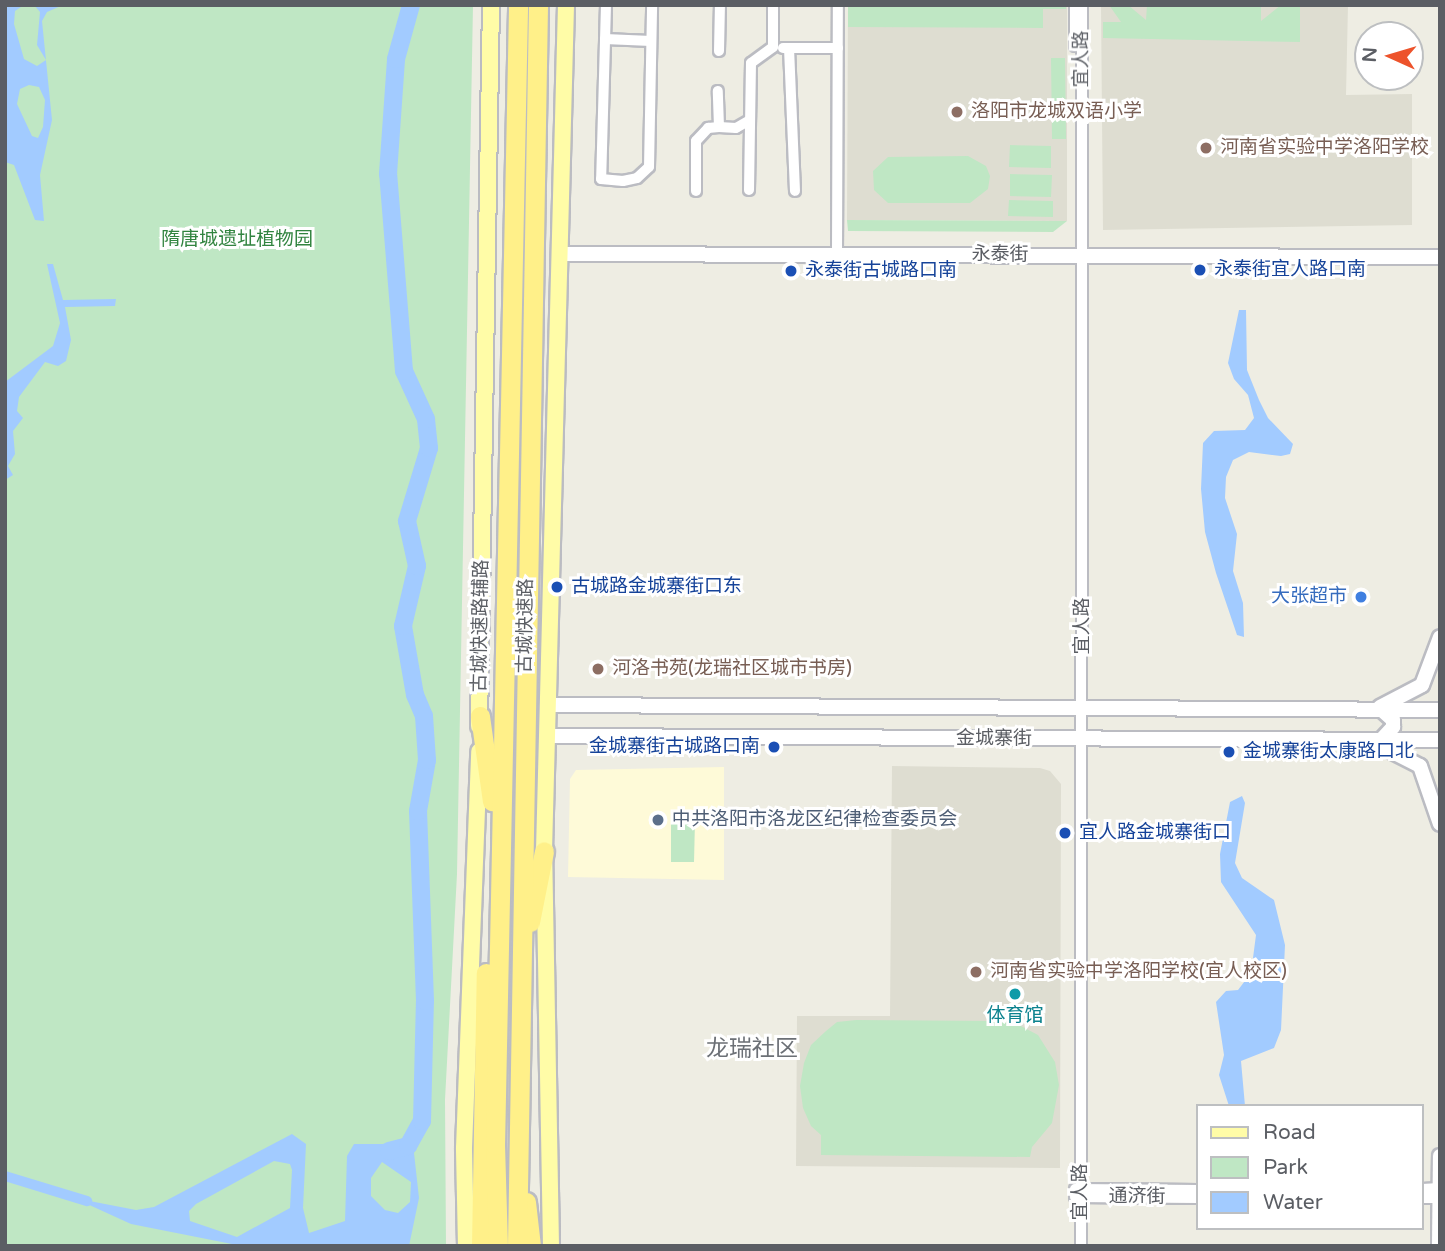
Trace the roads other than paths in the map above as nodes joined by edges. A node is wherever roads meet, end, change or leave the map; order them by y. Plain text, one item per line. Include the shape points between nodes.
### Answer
1 (491, 5) edge
2 (518, 5) edge
3 (538, 5) edge
4 (566, 5) edge
5 (606, 5) edge
6 (652, 5) edge
7 (720, 5) edge
8 (773, 5) edge
9 (838, 5) edge
10 (1074, 5) edge
11 (1082, 5) edge
12 (605, 39) junction
13 (651, 41) junction
14 (773, 47) junction
15 (838, 47) junction
16 (789, 48) junction
17 (719, 51) dead end
18 (718, 91) dead end
19 (750, 120) junction
20 (719, 127) junction
21 (749, 190) dead end
22 (696, 191) dead end
23 (795, 191) dead end
24 (1440, 249) edge
25 (560, 251) junction
26 (837, 251) junction
27 (1079, 252) junction
28 (1440, 257) edge
29 (1440, 637) edge
30 (550, 705) junction
31 (1079, 709) junction
32 (1377, 710) junction
33 (1440, 710) edge
34 (480, 716) junction
35 (549, 736) junction
36 (1080, 740) junction
37 (1375, 740) junction
38 (1440, 740) edge
39 (1440, 824) edge
40 (544, 851) junction
41 (500, 857) junction
42 (520, 975) junction
43 (518, 1123) junction
44 (1440, 1156) edge
45 (1440, 1188) edge
46 (1196, 1189) edge
47 (1078, 1193) junction
48 (1196, 1198) edge
49 (1440, 1198) edge
50 (466, 1246) edge
51 (481, 1246) edge
52 (498, 1246) edge
53 (517, 1246) edge
54 (531, 1246) edge
55 (551, 1246) edge
56 (1074, 1246) edge
57 (1081, 1246) edge
58 (1439, 1246) edge

1 - 34 main road, 古城快速路辅路
2 - 41 highway, 古城快速路
3 - 42 highway, 古城快速路
4 - 25 main road
5 - 12 street
6 - 13 street
7 - 17 street
8 - 14 street
9 - 15 street
10 - 27 street, 宜人路
11 - 27 street, 宜人路
12 - 13 street
12 - 13 street via 601,179 623,181 637,178 649,167
14 - 16 street
14 - 19 street via 751,63
15 - 16 street
15 - 26 street
16 - 23 street
18 - 20 street
19 - 20 street via 736,128
19 - 21 street
20 - 22 street via 708,128 696,141
24 - 27 main road, 永泰街
25 - 26 main road, 永泰街
25 - 30 main road
26 - 27 main road, 永泰街
27 - 28 main road, 永泰街
27 - 31 street, 宜人路
29 - 32 main road via 1422,685
30 - 31 main road, 金城寨街
30 - 35 main road
31 - 32 main road, 金城寨街
31 - 36 street, 宜人路
32 - 33 main road, 金城寨街
32 - 37 main road via 1393,720 1393,727
34 - 41 highway
34 - 50 main road, 古城快速路辅路 via 464,1148
35 - 36 main road, 金城寨街
35 - 40 main road
36 - 37 main road, 金城寨街
36 - 47 street, 宜人路
37 - 38 main road, 金城寨街
37 - 39 main road via 1420,766
40 - 42 highway
40 - 55 main road
41 - 51 highway via 485,981
41 - 52 highway, 古城快速路
42 - 43 highway, 古城快速路
43 - 53 highway, 古城快速路
43 - 54 highway
44 - 45 main road
45 - 49 main road
46 - 47 street, 通济街
47 - 48 street, 通济街
47 - 56 street, 宜人路
47 - 57 street, 宜人路
49 - 58 main road

